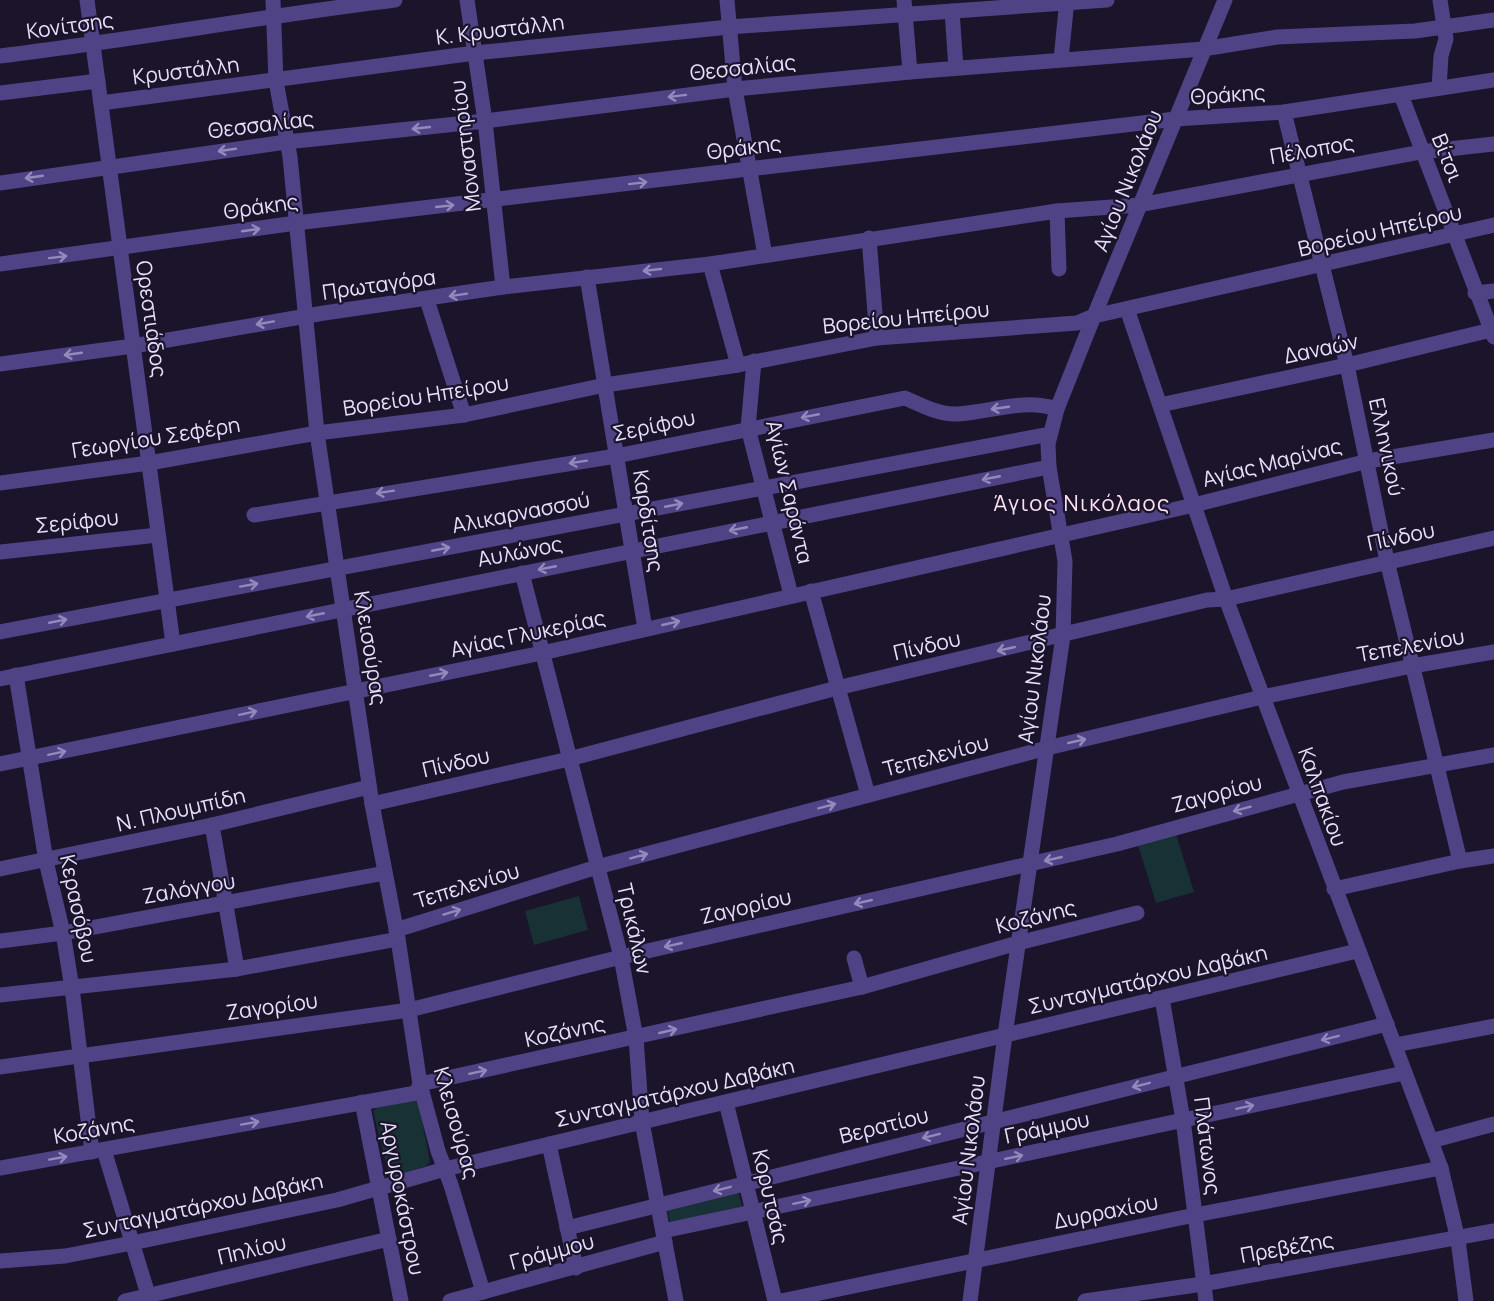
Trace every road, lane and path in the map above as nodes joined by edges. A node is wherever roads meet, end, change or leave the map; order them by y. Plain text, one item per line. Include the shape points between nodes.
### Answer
1 (87, 0) edge
2 (395, 0) edge
3 (467, 0) edge
4 (727, 0) edge
5 (1107, 0) edge
6 (1225, 0) edge
7 (1440, 0) edge
8 (1067, 1) edge
9 (274, 7) edge
10 (905, 7) edge
11 (952, 11) junction
12 (1494, 20) edge
13 (729, 27) junction
14 (1446, 27) junction
15 (93, 45) junction
16 (1203, 49) junction
17 (475, 53) junction
18 (0, 56) edge
19 (1061, 59) junction
20 (956, 68) junction
21 (910, 72) junction
22 (1494, 80) edge
23 (98, 81) junction
24 (276, 81) junction
25 (1439, 88) junction
26 (735, 89) junction
27 (0, 93) edge
28 (1401, 95) junction
29 (101, 103) junction
30 (1284, 111) junction
31 (1176, 119) junction
32 (485, 121) junction
33 (286, 142) junction
34 (1494, 144) edge
35 (1420, 152) junction
36 (109, 166) junction
37 (748, 169) junction
38 (1301, 173) junction
39 (0, 183) edge
40 (494, 201) junction
41 (1139, 205) junction
42 (1057, 211) junction
43 (296, 223) junction
44 (1494, 225) edge
45 (1456, 234) junction
46 (869, 238) junction
47 (120, 249) junction
48 (765, 255) junction
49 (0, 264) edge
50 (710, 264) junction
51 (1322, 266) junction
52 (1059, 269) dead end
53 (587, 277) junction
54 (503, 287) junction
55 (1494, 291) edge
56 (1475, 293) junction
57 (427, 300) junction
58 (1127, 309) junction
59 (306, 316) junction
60 (1094, 316) junction
61 (1492, 334) edge
62 (878, 338) junction
63 (133, 346) junction
64 (754, 361) junction
65 (0, 364) edge
66 (738, 365) junction
67 (1347, 365) junction
68 (604, 385) junction
69 (1160, 405) junction
70 (1057, 410) junction
71 (464, 415) junction
72 (748, 428) junction
73 (317, 432) junction
74 (1050, 434) junction
75 (1494, 440) edge
76 (616, 456) junction
77 (1368, 461) junction
78 (149, 463) junction
79 (1049, 467) junction
80 (0, 483) edge
81 (763, 488) junction
82 (327, 501) junction
83 (1194, 505) junction
84 (254, 514) dead end
85 (626, 514) junction
86 (773, 522) junction
87 (1062, 533) junction
88 (158, 535) junction
89 (1494, 538) edge
90 (632, 551) junction
91 (0, 552) edge
92 (1387, 561) junction
93 (336, 569) junction
94 (522, 573) junction
95 (811, 591) junction
96 (791, 595) junction
97 (1226, 599) junction
98 (167, 600) junction
99 (343, 609) junction
100 (645, 629) junction
101 (0, 632) edge
102 (1063, 636) junction
103 (173, 644) junction
104 (1494, 652) edge
105 (542, 653) junction
106 (1412, 666) junction
107 (16, 675) junction
108 (0, 679) edge
109 (837, 688) junction
110 (355, 692) junction
111 (1262, 697) junction
112 (1047, 748) junction
113 (1494, 755) edge
114 (30, 758) junction
115 (569, 759) junction
116 (0, 764) edge
117 (1437, 764) junction
118 (369, 787) junction
119 (1299, 794) junction
120 (868, 795) junction
121 (372, 804) junction
122 (212, 825) junction
123 (1494, 856) edge
124 (46, 861) junction
125 (1461, 861) junction
126 (1030, 864) junction
127 (597, 867) junction
128 (0, 869) edge
129 (385, 873) junction
130 (1334, 889) junction
131 (224, 904) junction
132 (1137, 913) dead end
133 (63, 933) junction
134 (397, 934) junction
135 (0, 941) edge
136 (1018, 943) junction
137 (1357, 951) junction
138 (621, 957) junction
139 (854, 958) dead end
140 (237, 969) junction
141 (862, 987) junction
142 (72, 988) junction
143 (0, 995) edge
144 (1162, 998) junction
145 (409, 1010) junction
146 (1387, 1024) junction
147 (1494, 1026) edge
148 (1005, 1035) junction
149 (636, 1038) junction
150 (1395, 1045) junction
151 (82, 1054) junction
152 (0, 1067) edge
153 (1404, 1073) junction
154 (1176, 1076) junction
155 (420, 1084) junction
156 (362, 1102) junction
157 (726, 1102) junction
158 (994, 1120) junction
159 (1183, 1120) junction
160 (642, 1122) junction
161 (1494, 1124) edge
162 (1431, 1141) junction
163 (549, 1144) junction
164 (98, 1151) junction
165 (988, 1162) junction
166 (0, 1168) edge
167 (1441, 1168) junction
168 (445, 1169) junction
169 (745, 1183) junction
170 (379, 1190) junction
171 (658, 1205) junction
172 (751, 1212) junction
173 (1195, 1215) junction
174 (567, 1228) junction
175 (1494, 1232) edge
176 (664, 1237) junction
177 (389, 1239) junction
178 (1458, 1240) junction
179 (132, 1243) junction
180 (975, 1259) junction
181 (0, 1261) edge
182 (576, 1268) junction
183 (1203, 1284) junction
184 (483, 1292) junction
185 (150, 1298) edge
186 (125, 1301) edge
187 (401, 1301) edge
188 (450, 1301) edge
189 (676, 1301) edge
190 (775, 1301) edge
191 (781, 1301) edge
192 (970, 1301) edge
193 (1086, 1301) edge
194 (1206, 1301) edge
195 (1466, 1301) edge

1 - 15 street, Ορεστιάδος
2 - 9 street, Κονίτσης
3 - 17 street, Μοναστηρίου
4 - 13 street
5 - 8 street, Κ. Κρυστάλλη
6 - 16 street, Αγίου Νικολάου
7 - 14 street
8 - 11 street, Κ. Κρυστάλλη
8 - 19 street
9 - 15 street, Κονίτσης
9 - 24 street, Κλεισούρας
10 - 11 street, Κ. Κρυστάλλη
10 - 13 street, Κ. Κρυστάλλη
10 - 21 street
11 - 20 street
12 - 14 street, Θεσσαλίας
13 - 17 street, Κ. Κρυστάλλη
13 - 26 street
14 - 16 street, Θεσσαλίας via 1277,37
14 - 25 street
15 - 18 street, Κονίτσης
15 - 23 street, Ορεστιάδος
16 - 19 street, Θεσσαλίας
16 - 31 street, Αγίου Νικολάου
17 - 24 street, Κ. Κρυστάλλη
17 - 32 street, Μοναστηρίου
19 - 20 street, Θεσσαλίας
20 - 21 street, Θεσσαλίας
21 - 26 street, Θεσσαλίας
22 - 25 street, Θράκης
23 - 27 street
23 - 29 street, Ορεστιάδος
24 - 29 street, Κρυστάλλη
24 - 33 street, Κλεισούρας
25 - 28 street, Θράκης
26 -> 32 street, Θεσσαλίας
26 - 37 street
28 - 30 street, Θράκης
28 - 35 street, Βίτσι
29 - 36 street, Ορεστιάδος
30 - 31 street, Θράκης
30 - 38 street, Ελληνικού
31 - 37 street, Θράκης
31 - 41 street, Αγίου Νικολάου
32 -> 33 street, Θεσσαλίας
32 - 40 street, Μοναστηρίου
33 -> 36 street, Θεσσαλίας
33 - 43 street, Κλεισούρας
34 - 35 street, Πέλοπος
35 - 38 street, Πέλοπος
35 - 45 street, Βίτσι
36 -> 39 street, Θεσσαλίας
36 - 47 street, Ορεστιάδος
40 -> 37 street, Θράκης
37 - 48 street
38 - 41 street, Πέλοπος
38 - 51 street, Ελληνικού
43 -> 40 street, Θράκης
40 - 54 street, Μοναστηρίου
41 - 42 street, Πέλοπος
41 - 60 street, Αγίου Νικολάου
42 - 46 street, Πέλοπος
42 - 52 street
47 -> 43 street, Θράκης
43 - 59 street, Κλεισούρας
44 - 45 street, Βορείου Ηπείρου
45 - 51 street, Βορείου Ηπείρου
45 - 56 street, Βίτσι
46 - 48 street, Πρωταγόρα
46 - 62 street
49 -> 47 street, Θράκης
47 - 63 street, Ορεστιάδος
48 - 50 street, Πρωταγόρα
50 -> 53 street, Πρωταγόρα
50 - 66 street
51 - 58 street, Βορείου Ηπείρου
51 - 67 street, Ελληνικού
53 - 54 street, Πρωταγόρα
53 - 68 street, Καρδίτσης
54 -> 57 street, Πρωταγόρα
55 - 56 street
56 - 61 street, Βίτσι
57 - 59 street, Πρωταγόρα
57 - 71 street
58 - 60 street, Βορείου Ηπείρου
58 - 69 street, Καλπακίου
59 -> 63 street, Πρωταγόρα
59 - 73 street, Κλεισούρας
60 - 62 street, Βορείου Ηπείρου via 1077,323
60 - 70 street, Αγίου Νικολάου
61 - 67 street, Δαναών
62 - 64 street, Βορείου Ηπείρου
63 -> 65 street, Πρωταγόρα
63 - 78 street, Ορεστιάδος
64 - 66 street, Βορείου Ηπείρου
64 - 72 street, Αγίων Σαράντα
66 - 68 street, Βορείου Ηπείρου
67 - 69 street, Δαναών
67 - 77 street, Ελληνικού
68 - 71 street, Βορείου Ηπείρου
68 - 76 street, Καρδίτσης
69 - 83 street, Καλπακίου
70 -> 72 street, Σερίφου via 1038,403 955,414 929,409 904,398
70 - 74 street, Αγίου Νικολάου
71 - 73 street, Βορείου Ηπείρου
72 - 76 street, Σερίφου
72 - 81 street, Αγίων Σαράντα
73 - 78 street, Γεωργίου Σεφέρη
73 - 82 street, Κλεισούρας
74 - 79 street, Αγίου Νικολάου
74 - 81 street, Αλικαρνασσού
75 - 77 street, Αγίας Μαρίνας
76 -> 82 street, Σερίφου
76 - 85 street, Καρδίτσης
77 - 83 street, Αγίας Μαρίνας
77 - 92 street, Ελληνικού
78 - 80 street, Γεωργίου Σεφέρη
78 - 88 street, Ορεστιάδος
79 -> 86 street, Αυλώνος
79 - 87 street, Αγίου Νικολάου
85 -> 81 street, Αλικαρνασσού
81 - 86 street, Αγίων Σαράντα
82 - 84 street, Σερίφου
82 - 93 street, Κλεισούρας
83 - 87 street, Αγίας Μαρίνας
83 - 97 street, Καλπακίου
85 - 90 street, Καρδίτσης
93 -> 85 street, Αλικαρνασσού
86 -> 90 street, Αυλώνος
86 - 96 street, Αγίων Σαράντα
87 - 95 street, Αγίας Γλυκερίας
87 - 102 street, Αγίου Νικολάου via 1066,583
88 - 91 street, Σερίφου
88 - 98 street, Ορεστιάδος
89 - 92 street, Πίνδου
90 -> 94 street, Αυλώνος
90 - 100 street, Καρδίτσης
92 - 97 street, Πίνδου
92 - 106 street, Ελληνικού
98 -> 93 street, Αλικαρνασσού
93 - 99 street, Κλεισούρας
94 - 99 street, Αυλώνος
94 - 105 street, Τρικάλων
95 - 96 street, Αγίας Γλυκερίας
95 - 109 street, Αγίων Σαράντα
100 -> 96 street, Αγίας Γλυκερίας
97 - 102 street, Πίνδου via 1207,600
97 - 111 street, Καλπακίου
101 -> 98 street, Αλικαρνασσού
98 - 103 street, Ορεστιάδος
99 -> 103 street, Αυλώνος
99 - 110 street, Κλεισούρας
100 - 105 street, Αγίας Γλυκερίας
102 -> 109 street, Πίνδου
102 - 112 street, Αγίου Νικολάου
103 - 107 street, Αυλώνος
104 - 106 street, Τεπελενίου
110 -> 105 street, Αγίας Γλυκερίας
105 - 115 street, Τρικάλων
106 - 111 street, Τεπελενίου
106 - 117 street, Ελληνικού
107 - 108 street, Αυλώνος
107 - 114 street, Κερασόβου
109 - 115 street, Πίνδου
109 - 120 street, Αγίων Σαράντα
114 -> 110 street, Αγίας Γλυκερίας
110 - 118 street, Κλεισούρας
112 -> 111 street, Τεπελενίου
111 - 119 street, Καλπακίου
112 - 120 street, Τεπελενίου
112 - 126 street, Αγίου Νικολάου
113 - 117 street, Ζαγορίου
114 - 116 street, Αγίας Γλυκερίας
114 - 124 street, Κερασόβου
115 - 121 street, Πίνδου
115 - 127 street, Τρικάλων
117 - 119 street, Ζαγορίου
117 - 125 street, Ελληνικού
118 - 121 street, Κλεισούρας
118 - 122 street, N. Πλουμπίδη
119 -> 126 street, Ζαγορίου
119 - 130 street, Καλπακίου
127 -> 120 street, Τεπελενίου
121 - 129 street, Κλεισούρας
122 - 124 street, N. Πλουμπίδη
122 - 131 street
123 - 125 street
124 - 128 street, N. Πλουμπίδη
124 - 133 street, Κερασόβου
125 - 130 street
126 - 136 street, Αγίου Νικολάου
126 -> 138 street, Ζαγορίου
134 -> 127 street, Τεπελενίου
127 - 138 street, Τρικάλων
129 - 131 street, Ζαλόγγου
129 - 134 street, Κλεισούρας
130 - 137 street, Καλπακίου
131 - 133 street, Ζαλόγγου
131 - 140 street
132 - 136 street, Κοζάνης
133 - 135 street, Ζαλόγγου
133 - 142 street, Κερασόβου
134 - 140 street, Τεπελενίου
134 - 145 street, Κλεισούρας
136 - 141 street, Κοζάνης
136 - 148 street, Αγίου Νικολάου
137 - 144 street, Συνταγματάρχου Δαβάκη
137 - 146 street, Καλπακίου
138 - 145 street, Ζαγορίου
138 - 149 street, Τρικάλων
139 - 141 street
140 - 142 street, Τεπελενίου
149 -> 141 street, Κοζάνης
142 - 143 street, Τεπελενίου
142 - 151 street, Κερασόβου
144 - 148 street, Συνταγματάρχου Δαβάκη
144 - 154 street, Πλάτωνος
145 - 151 street, Ζαγορίου
145 - 155 street, Κλεισούρας
146 - 150 street, Καλπακίου
146 -> 154 street, Βερατίου
147 - 150 street
148 - 157 street, Συνταγματάρχου Δαβάκη
148 - 158 street, Αγίου Νικολάου
155 -> 149 street, Κοζάνης
149 - 160 street, Τρικάλων
150 - 153 street, Καλπακίου
151 - 152 street, Ζαγορίου
151 - 164 street, Κερασόβου
159 -> 153 street, Γράμμου
153 - 162 street, Καλπακίου
154 -> 158 street, Βερατίου
154 - 159 street, Πλάτωνος
155 - 156 street, Κοζάνης via 416,1092
155 - 168 street, Κλεισούρας
164 -> 156 street, Κοζάνης
156 - 170 street, Αργυροκάστρου
157 - 160 street, Συνταγματάρχου Δαβάκη
157 - 169 street, Κορυτσάς
158 - 165 street, Αγίου Νικολάου
158 -> 169 street, Βερατίου
165 -> 159 street, Γράμμου
159 - 173 street, Πλάτωνος
160 - 163 street, Συνταγματάρχου Δαβάκη
160 - 171 street, Τρικάλων
161 - 162 street
162 - 167 street, Καλπακίου
163 - 168 street, Συνταγματάρχου Δαβάκη
163 - 174 street
166 -> 164 street, Κοζάνης
164 - 179 street, Κερασόβου
172 -> 165 street, Γράμμου
165 - 180 street, Αγίου Νικολάου
167 - 173 street, Δυρραχίου
167 - 178 street, Καλπακίου
168 - 170 street, Συνταγματάρχου Δαβάκη
168 - 184 street, Κλεισούρας
169 -> 171 street, Βερατίου
169 - 172 street, Κορυτσάς
170 - 177 street, Αργυροκάστρου
170 - 179 street, Συνταγματάρχου Δαβάκη
171 - 174 street, Βερατίου
171 - 176 street, Τρικάλων
172 - 176 street, Γράμμου
172 - 190 street, Κορυτσάς
173 - 180 street, Δυρραχίου
173 - 183 street, Πλάτωνος
174 - 182 street
175 - 178 street, Πρεβέζης
176 - 182 street, Γράμμου
176 - 189 street, Τρικάλων
177 - 185 street, Πηλίου
177 - 187 street, Αργυροκάστρου
178 - 183 street, Πρεβέζης
178 - 195 street, Καλπακίου
179 - 181 street, Συνταγματάρχου Δαβάκη via 65,1256
179 - 185 street, Κερασόβου
180 - 191 street, Δυρραχίου
180 - 192 street, Αγίου Νικολάου
182 - 184 street, Γράμμου
183 - 193 street, Πρεβέζης
183 - 194 street, Πλάτωνος
184 - 188 street, Γράμμου
185 - 186 street, Πηλίου

